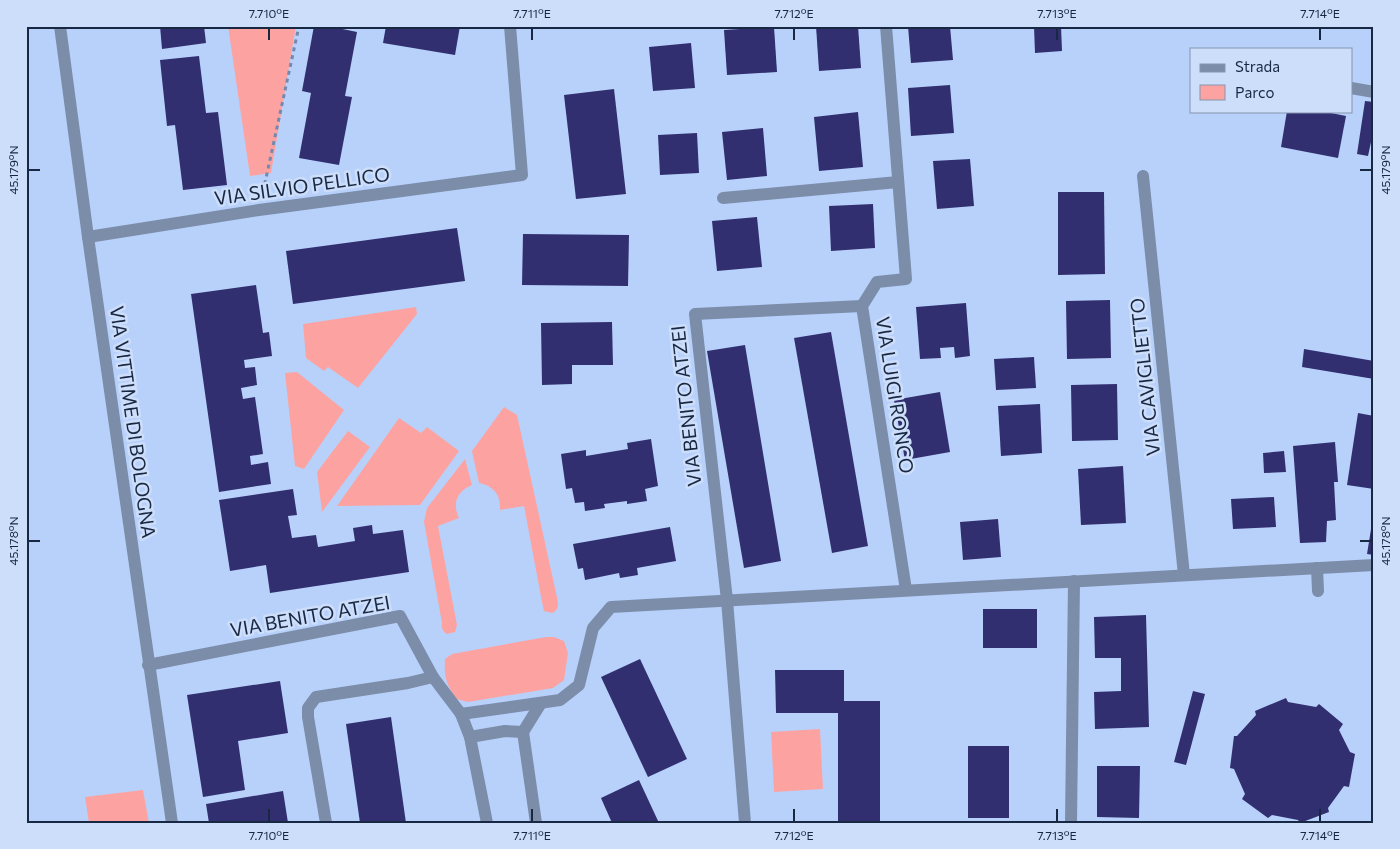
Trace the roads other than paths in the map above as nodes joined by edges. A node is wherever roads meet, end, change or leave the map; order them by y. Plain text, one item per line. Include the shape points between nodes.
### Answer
1 (60, 26) edge
2 (510, 26) edge
3 (886, 26) edge
4 (1352, 88) edge
5 (1374, 92) edge
6 (1143, 176) dead end
7 (898, 182) junction
8 (724, 198) dead end
9 (88, 237) junction
10 (862, 306) junction
11 (1374, 565) edge
12 (1317, 568) junction
13 (1184, 575) junction
14 (1074, 581) junction
15 (906, 590) junction
16 (1318, 591) dead end
17 (727, 600) junction
18 (148, 665) junction
19 (433, 677) junction
20 (541, 702) junction
21 (461, 714) junction
22 (523, 732) junction
23 (470, 737) junction
24 (172, 823) edge
25 (326, 823) edge
26 (486, 823) edge
27 (536, 823) edge
28 (745, 823) edge
29 (1071, 823) edge

1 - 9 street, VIA VITTIME DI BOLOGNA
2 - 9 street, VIA SILVIO PELLICO via 522,175 259,210
3 - 7 street, VIA LUIGI RONCO
4 - 5 street
6 - 13 street, VIA CAVIGLIETTO
7 - 8 street
7 - 10 street, VIA LUIGI RONCO via 906,279 877,282
9 - 18 street, VIA VITTIME DI BOLOGNA
10 - 15 street, VIA LUIGI RONCO
10 - 17 street, VIA BENITO ATZEI via 695,314
11 - 12 street
12 - 13 street
12 - 16 street
13 - 14 street
14 - 15 street
14 - 29 street
15 - 17 street
17 - 20 street via 611,608 594,628 579,685 560,700
17 - 28 street
18 - 19 street, VIA BENITO ATZEI via 400,616
18 - 24 street, VIA VITTIME DI BOLOGNA
19 - 21 street, VIA BENITO ATZEI
19 - 25 street via 316,697 312,702 308,717
20 - 21 street
20 - 22 street
21 - 23 street, VIA BENITO ATZEI
22 - 23 street via 506,731
22 - 27 street
23 - 26 street, VIA BENITO ATZEI

